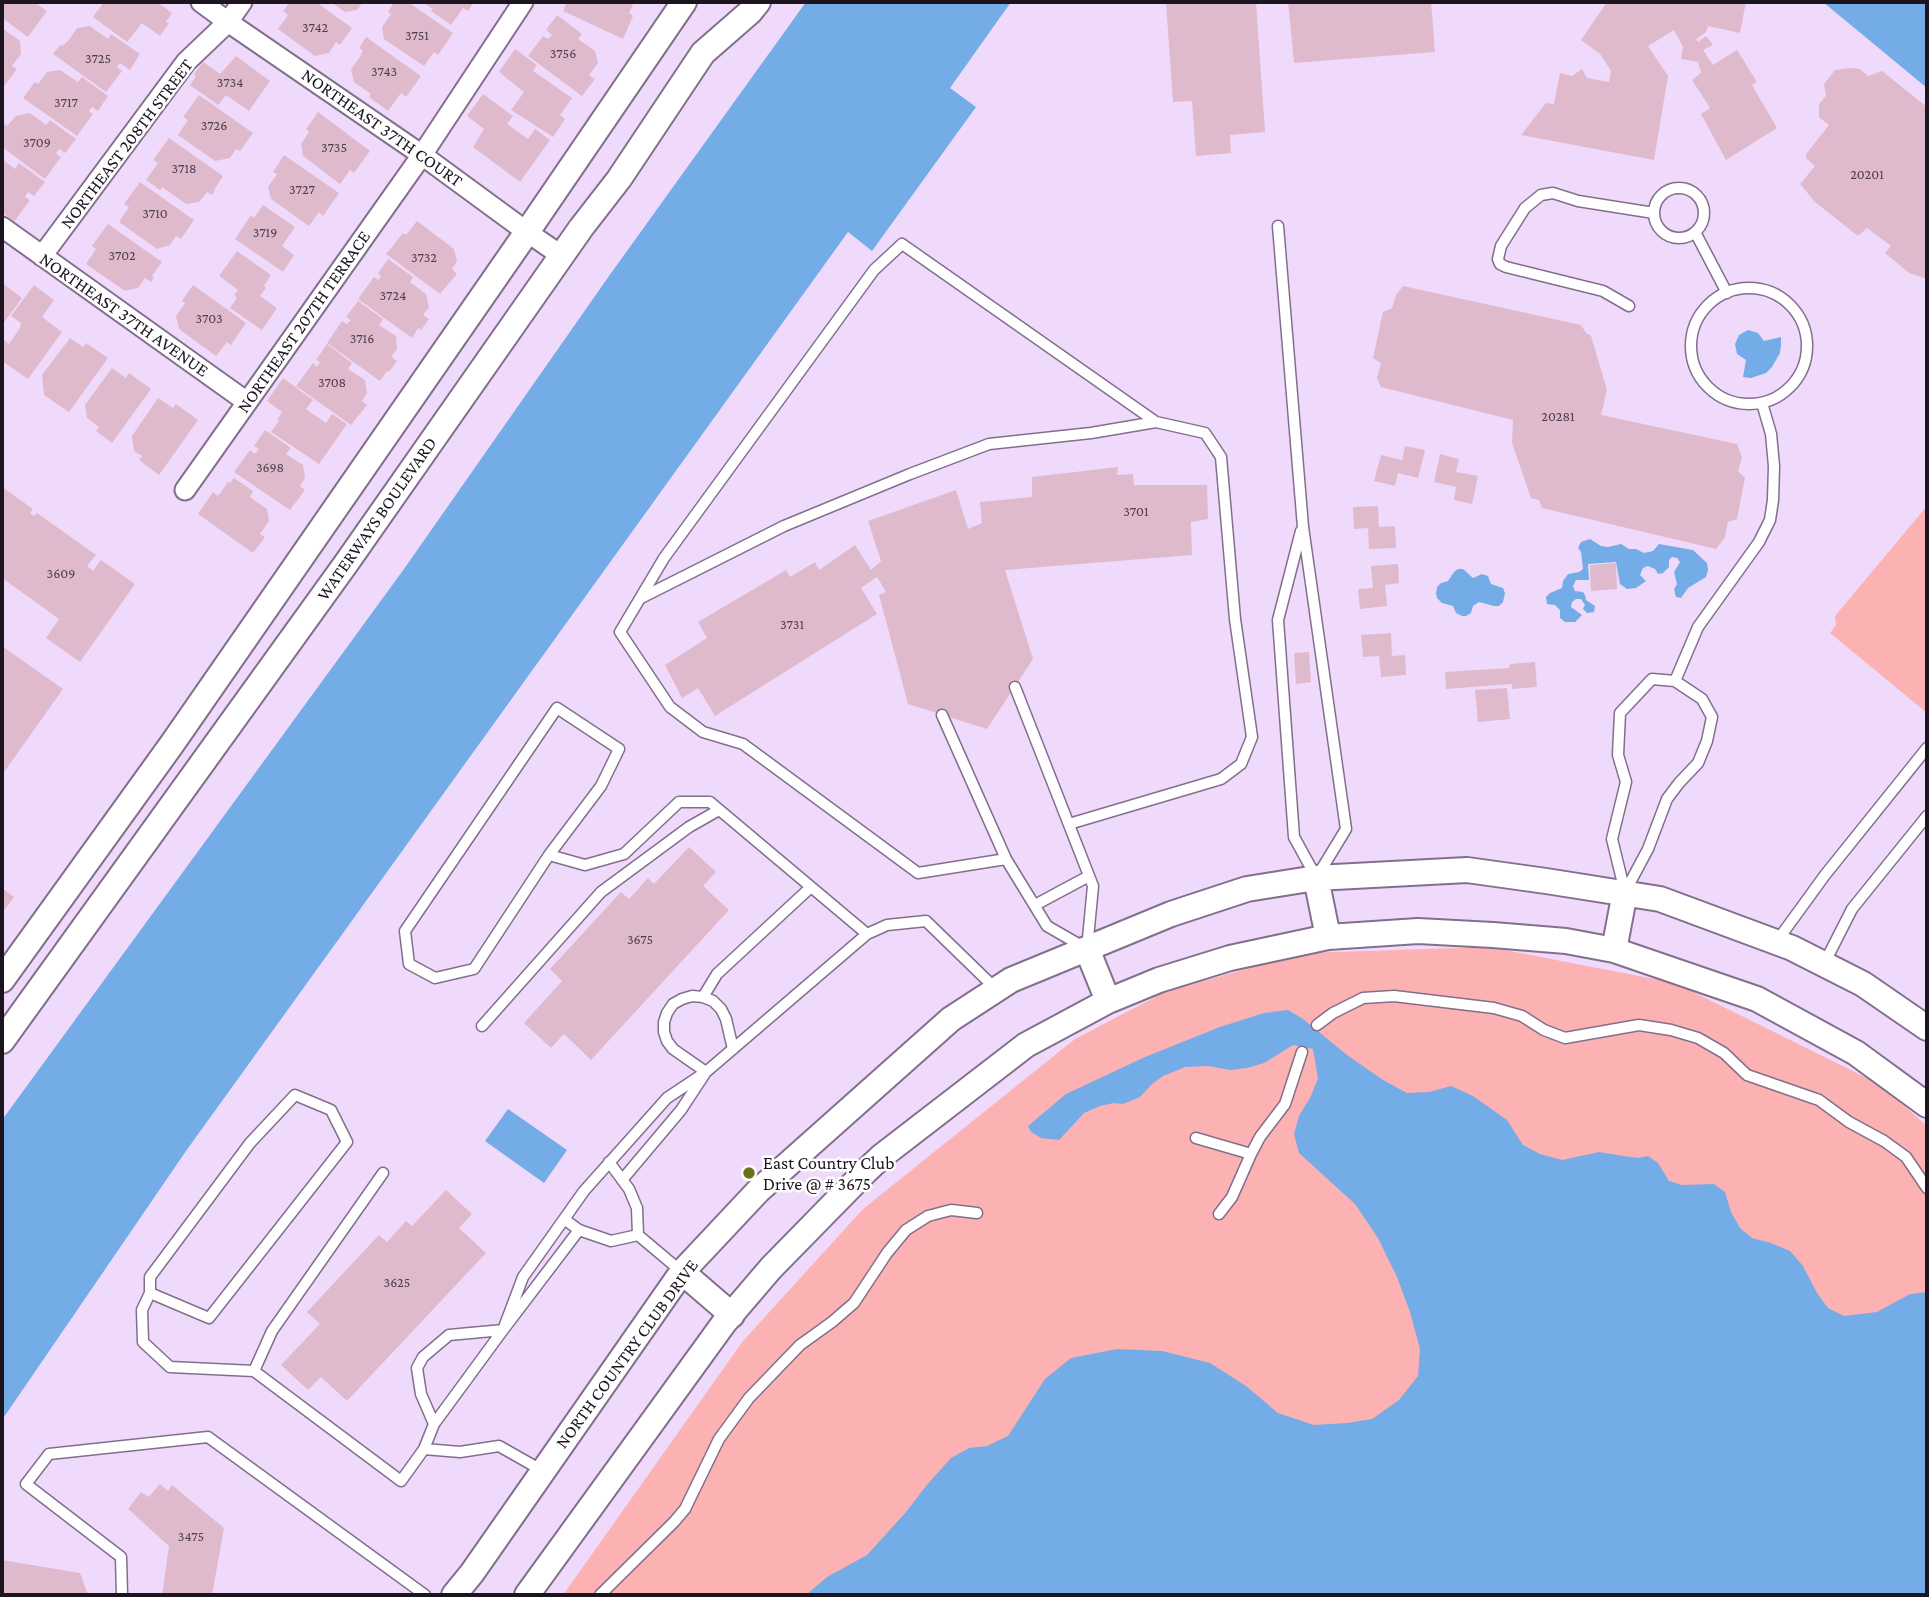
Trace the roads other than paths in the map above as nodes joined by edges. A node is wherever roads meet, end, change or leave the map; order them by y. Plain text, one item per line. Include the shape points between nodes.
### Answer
1 (201, 2) edge
2 (242, 2) edge
3 (523, 2) edge
4 (684, 2) edge
5 (758, 2) edge
6 (228, 22) junction
7 (422, 155) junction
8 (1654, 213) junction
9 (1278, 226) dead end
10 (2, 227) edge
11 (527, 232) junction
12 (1695, 232) junction
13 (42, 256) junction
14 (562, 256) junction
15 (1727, 293) junction
16 (1629, 306) dead end
17 (247, 402) junction
18 (1762, 403) junction
19 (1156, 422) junction
20 (185, 489) dead end
21 (1303, 527) junction
22 (639, 599) junction
23 (1675, 681) junction
24 (1015, 687) dead end
25 (942, 715) dead end
26 (1927, 748) edge
27 (719, 810) junction
28 (1927, 816) edge
29 (1069, 824) junction
30 (550, 855) junction
31 (1006, 859) junction
32 (1089, 876) junction
33 (1317, 878) junction
34 (811, 887) junction
35 (1625, 892) junction
36 (1035, 905) junction
37 (867, 934) junction
38 (1328, 937) junction
39 (1777, 942) junction
40 (1093, 946) junction
41 (1614, 950) junction
42 (1824, 964) junction
43 (2, 980) edge
44 (997, 990) junction
45 (703, 997) junction
46 (1108, 1001) junction
47 (1317, 1025) dead end
48 (482, 1026) dead end
49 (1927, 1028) edge
50 (2, 1041) edge
51 (733, 1049) junction
52 (1302, 1052) dead end
53 (706, 1072) junction
54 (1927, 1105) edge
55 (1196, 1138) dead end
56 (1251, 1154) junction
57 (610, 1162) junction
58 (383, 1173) dead end
59 (622, 1180) junction
60 (1927, 1188) edge
61 (976, 1213) dead end
62 (1219, 1214) dead end
63 (564, 1219) junction
64 (579, 1230) junction
65 (638, 1235) junction
66 (682, 1272) junction
67 (150, 1293) junction
68 (732, 1315) junction
69 (503, 1329) junction
70 (254, 1371) junction
71 (434, 1424) junction
72 (424, 1449) junction
73 (543, 1471) junction
74 (122, 1595) edge
75 (425, 1595) edge
76 (454, 1595) edge
77 (527, 1595) edge
78 (600, 1595) edge

1 - 6 street, NORTHEAST 37TH COURT
2 - 6 street, NORTHEAST 208TH STREET
3 - 7 street, NORTHEAST 207TH TERRACE
4 - 11 street
5 - 14 street, WATERWAYS BOULEVARD via 704,53
6 - 7 street, NORTHEAST 37TH COURT
6 - 13 street, NORTHEAST 208TH STREET via 186,62
7 - 11 street, NORTHEAST 37TH COURT
7 - 17 street, NORTHEAST 207TH TERRACE
8 - 12 lane via 1659,228 1672,237
8 - 12 lane via 1665,192 1689,190 1704,210
8 - 16 lane via 1553,193 1541,195 1525,208 1497,259 1506,267 1603,291
9 - 21 lane
10 - 13 street, NORTHEAST 37TH AVENUE
11 - 14 street, NORTHEAST 37TH COURT
11 - 43 street
12 - 15 lane
13 - 17 street, NORTHEAST 37TH AVENUE
14 - 50 street, WATERWAYS BOULEVARD
15 - 18 lane via 1714,299 1692,330 1693,365 1701,381 1728,402
15 - 18 lane via 1752,288 1771,292 1788,303 1806,334 1804,364 1795,382 1781,396
17 - 20 street, NORTHEAST 207TH TERRACE
18 - 23 lane via 1774,466 1770,520 1698,628
19 - 22 lane via 989,444 784,526
19 - 22 lane via 902,244 874,270
19 - 29 lane via 1205,433 1221,457 1235,619 1252,737 1241,764 1221,779
21 - 33 lane via 1278,620 1294,836
21 - 33 lane via 1346,829
22 - 31 lane via 620,632 670,707 703,732 743,744 918,873
23 - 35 lane via 1702,699 1712,717 1707,741 1698,763 1667,799
23 - 35 lane via 1652,679 1620,713 1618,755 1626,782 1612,839
24 - 29 lane
25 - 31 lane
26 - 39 lane
27 - 30 lane via 710,802 679,802 624,854 584,865
27 - 34 lane
27 - 48 lane via 601,892
28 - 42 lane via 1852,909
29 - 32 lane
30 - 30 lane via 601,786 619,750 557,708 405,931 409,964 435,978 474,969
31 - 36 lane
32 - 36 lane
32 - 40 lane
33 - 35 street, NORTH COUNTRY CLUB DRIVE via 1467,870
33 - 38 street
33 - 40 street, NORTH COUNTRY CLUB DRIVE via 1247,889
34 - 37 lane
34 - 45 lane via 718,974
35 - 39 street, NORTH COUNTRY CLUB DRIVE via 1660,899
35 - 41 street
36 - 40 lane via 1047,926
37 - 44 lane via 887,925 926,921
37 - 51 lane
38 - 41 street via 1418,931 1566,941
38 - 46 street via 1230,958
39 - 42 street, NORTH COUNTRY CLUB DRIVE
40 - 44 street, NORTH COUNTRY CLUB DRIVE
40 - 46 street
41 - 54 street via 1758,999 1856,1053
42 - 49 street, NORTH COUNTRY CLUB DRIVE via 1863,984
44 - 66 street, NORTH COUNTRY CLUB DRIVE via 951,1020 835,1121 759,1190
45 - 51 lane via 721,1009
45 - 53 lane via 673,1004 664,1032 673,1049
46 - 68 street via 1027,1045 882,1156 771,1268
47 - 60 lane via 1363,998 1394,996 1494,1008 1522,1016 1565,1038 1639,1025 1671,1030 1716,1048 1747,1075 1819,1100 1906,1157
51 - 53 lane
52 - 56 lane via 1285,1104
53 - 57 lane via 667,1098
53 - 59 lane via 681,1110
55 - 56 lane
56 - 62 lane
57 - 59 lane
57 - 63 lane
58 - 70 lane via 272,1331
59 - 65 lane via 638,1208
61 - 78 lane via 951,1210 928,1216 906,1230 854,1303 800,1345 749,1398 719,1439 680,1516
63 - 64 lane
63 - 69 lane via 523,1277
64 - 65 lane via 611,1241
64 - 69 lane
65 - 66 lane
66 - 68 street
66 - 73 street, NORTH COUNTRY CLUB DRIVE
67 - 67 lane via 209,1318 347,1142 331,1111 295,1095 250,1143 150,1277
67 - 70 lane via 142,1310 143,1342 170,1367
68 - 77 street
69 - 71 lane
69 - 71 lane via 449,1335 423,1357 417,1368 421,1394
70 - 72 lane via 401,1481
71 - 72 lane
72 - 73 lane via 460,1452 499,1446
73 - 76 street, NORTH COUNTRY CLUB DRIVE
74 - 75 lane via 121,1557 26,1484 49,1454 208,1437

